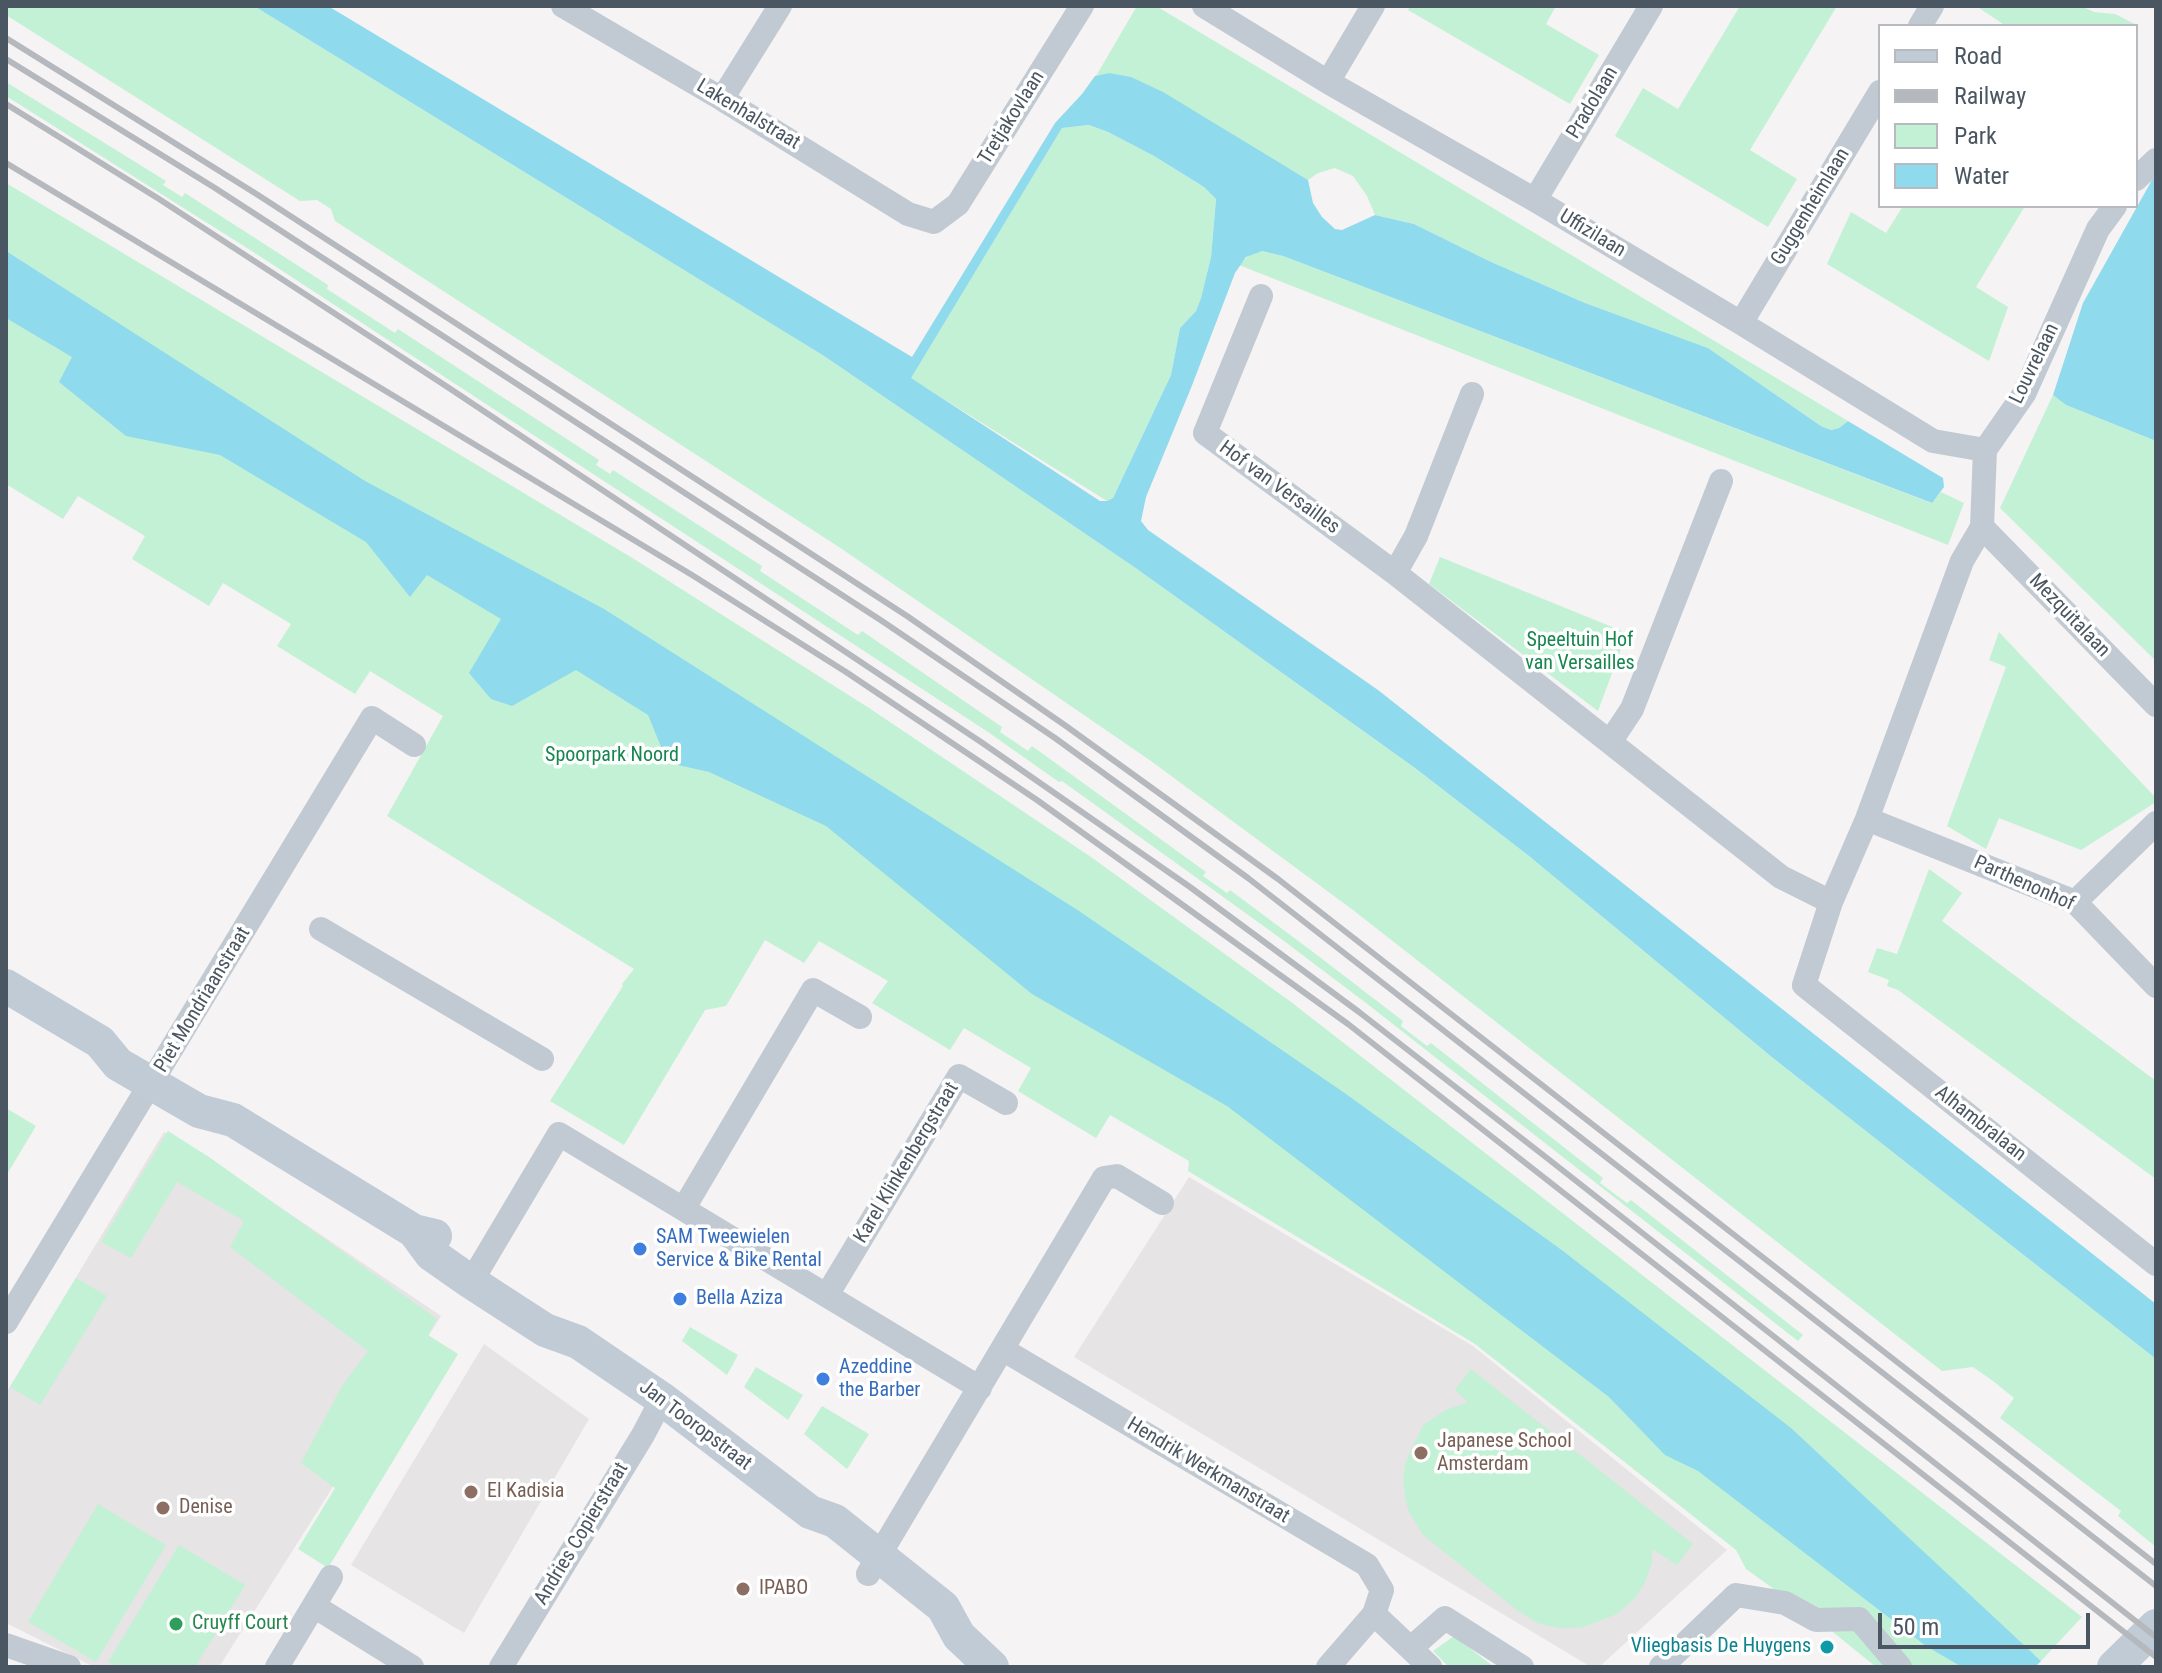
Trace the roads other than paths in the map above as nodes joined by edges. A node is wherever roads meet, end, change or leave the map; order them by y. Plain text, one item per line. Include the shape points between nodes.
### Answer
1 (563, 6) edge
2 (780, 6) edge
3 (1082, 6) edge
4 (1204, 6) edge
5 (1373, 6) edge
6 (1651, 6) edge
7 (1932, 6) edge
8 (1921, 24) edge
9 (1328, 82) junction
10 (1878, 95) edge
11 (722, 99) junction
12 (2156, 160) edge
13 (2138, 177) edge
14 (1535, 200) junction
15 (2114, 208) edge
16 (934, 222) joint
17 (1261, 296) dead end
18 (1741, 323) junction
19 (1472, 394) dead end
20 (1985, 450) junction
21 (1721, 481) dead end
22 (1982, 527) junction
23 (1395, 573) junction
24 (2156, 705) edge
25 (1610, 742) junction
26 (414, 745) dead end
27 (1867, 819) junction
28 (2156, 823) edge
29 (1831, 902) junction
30 (2075, 902) junction
31 (321, 929) dead end
32 (6, 986) edge
33 (2156, 986) edge
34 (860, 1017) dead end
35 (542, 1059) dead end
36 (158, 1075) junction
37 (1006, 1103) dead end
38 (1162, 1203) dead end
39 (684, 1208) junction
40 (2156, 1264) edge
41 (476, 1272) junction
42 (827, 1295) junction
43 (6, 1322) edge
44 (1002, 1349) junction
45 (980, 1388) junction
46 (662, 1399) junction
47 (875, 1565) junction
48 (331, 1577) dead end
49 (314, 1606) junction
50 (1374, 1614) junction
51 (2156, 1626) edge
52 (6, 1645) edge
53 (1411, 1648) junction
54 (69, 1667) edge
55 (277, 1667) edge
56 (412, 1667) edge
57 (501, 1667) edge
58 (992, 1667) edge
59 (1328, 1667) edge
60 (1430, 1667) edge
61 (1522, 1667) edge
62 (1661, 1667) edge
63 (1900, 1667) edge
64 (2114, 1667) edge

1 - 11 street, Lakenhalstraat
2 - 11 street
3 - 16 street, Tretjakovlaan via 958,204
4 - 9 street, Uffizilaan
5 - 9 street
6 - 14 street, Pradolaan
7 - 8 street
9 - 14 street, Uffizilaan
10 - 18 street, Guggenheimlaan
11 - 16 street, Lakenhalstraat via 908,214
12 - 13 street
14 - 18 street, Uffizilaan
15 - 20 street, Louvrelaan via 2098,229 2024,394
17 - 23 street, Hof van Versailles via 1205,433
18 - 20 street, Uffizilaan via 1933,441
19 - 23 street via 1416,536
20 - 22 street
21 - 25 street via 1632,709
22 - 24 street, Mezquitalaan
22 - 27 street via 1962,561
23 - 25 street, Hof van Versailles
25 - 29 street, Hof van Versailles via 1781,877
26 - 36 street, Piet Mondriaanstraat via 372,718
27 - 29 street
27 - 30 street, Parthenonhof
28 - 30 street
29 - 40 street, Alhambralaan via 1804,985
30 - 33 street, Parthenonhof
31 - 35 street
32 - 36 street, Jan Tooropstraat via 100,1042 130,1046
34 - 39 street via 813,990
36 - 41 street, Jan Tooropstraat via 212,1094 233,1120 414,1231 444,1238
36 - 43 street, Piet Mondriaanstraat
37 - 42 street, Karel Klinkenbergstraat via 959,1076
38 - 44 street via 1117,1176 1104,1178
39 - 41 street via 559,1134
39 - 42 street
41 - 46 street, Jan Tooropstraat via 558,1315 578,1342
42 - 45 street
44 - 45 street
44 - 50 street, Hendrik Werkmanstraat via 1367,1565 1382,1590
45 - 47 street
46 - 47 street, Jan Tooropstraat via 810,1512 822,1536
46 - 57 street, Andries Copierstraat
47 - 58 street, Jan Tooropstraat via 931,1625 959,1636
48 - 49 street
49 - 55 street
49 - 56 street
50 - 53 street
50 - 59 street
51 - 64 street
52 - 54 street
53 - 60 street
53 - 61 street via 1445,1618
62 - 63 street via 1736,1595 1785,1603 1816,1620 1859,1619

